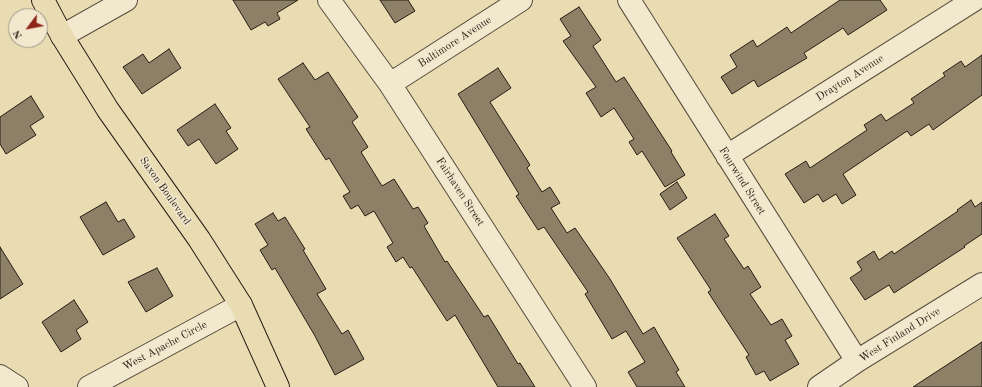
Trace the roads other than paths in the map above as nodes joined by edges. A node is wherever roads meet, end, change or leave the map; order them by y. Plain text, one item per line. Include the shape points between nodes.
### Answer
1 (43, 0) edge
2 (126, 0) edge
3 (329, 0) edge
4 (520, 0) edge
5 (629, 0) edge
6 (974, 0) edge
7 (62, 36) junction
8 (390, 84) junction
9 (727, 156) junction
10 (982, 284) edge
11 (241, 305) junction
12 (857, 361) junction
13 (0, 376) edge
14 (17, 387) edge
15 (89, 387) edge
16 (278, 387) edge
17 (585, 387) edge
18 (819, 387) edge

1 - 7 main road, Saxon Boulevard
2 - 7 street
3 - 8 street, Fairhaven Street
4 - 8 street, Baltimore Avenue
5 - 9 street, Fourwind Street
6 - 9 street, Drayton Avenue
7 - 11 main road, Saxon Boulevard via 108,110 199,239
8 - 17 street, Fairhaven Street
9 - 12 street, Fourwind Street
10 - 12 street, West Finland Drive
11 - 15 street, West Apache Circle
11 - 16 main road, Saxon Boulevard
12 - 18 street, West Finland Drive
13 - 14 street

